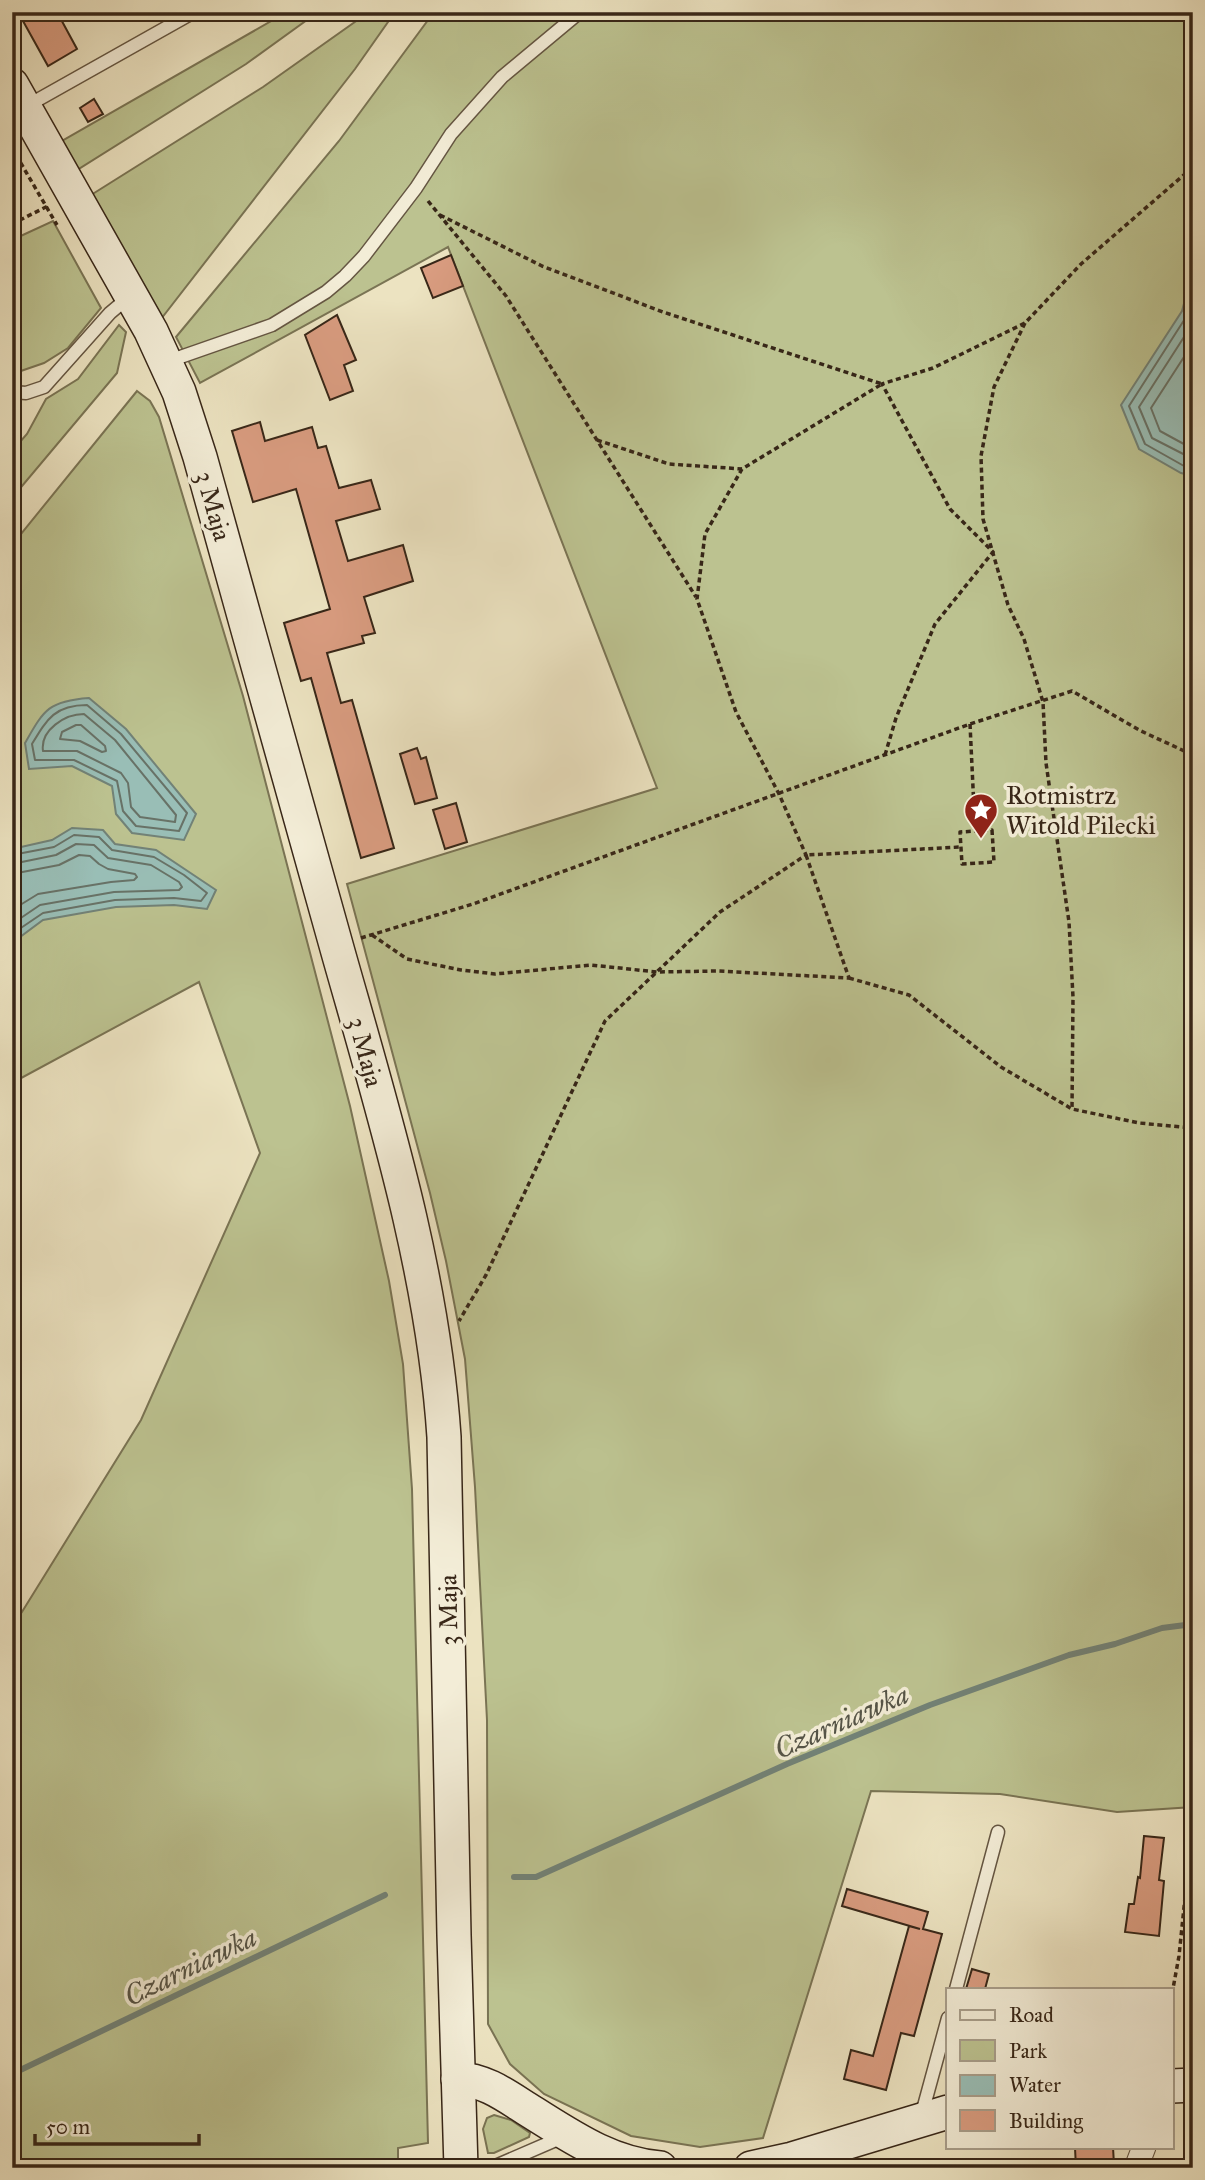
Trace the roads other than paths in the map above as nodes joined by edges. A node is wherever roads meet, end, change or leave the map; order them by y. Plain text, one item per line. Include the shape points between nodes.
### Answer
1 (194, 12) edge
2 (580, 12) edge
3 (19, 96) edge
4 (132, 295) junction
5 (166, 362) junction
6 (12, 392) edge
7 (998, 1832) dead end
8 (956, 1988) edge
9 (946, 2032) edge
10 (458, 2079) junction
11 (1193, 2085) edge
12 (1174, 2086) edge
13 (934, 2117) edge
14 (568, 2135) junction
15 (1144, 2148) edge
16 (461, 2168) edge
17 (491, 2168) edge
18 (660, 2168) edge
19 (751, 2168) edge
20 (1136, 2168) edge

1 - 3 lane
2 - 5 lane via 502,77 451,134 364,256 326,292 272,325
3 - 4 main road, 3 Maja
4 - 5 main road, 3 Maja
4 - 6 lane via 44,387
5 - 10 main road, 3 Maja via 200,457 409,1214 425,1287 437,1358 446,1471
7 - 8 lane
9 - 13 lane
10 - 14 main road via 480,2082
10 - 16 main road, 3 Maja
11 - 12 main road
13 - 19 main road
14 - 17 lane
14 - 18 main road via 629,2163
15 - 20 street

